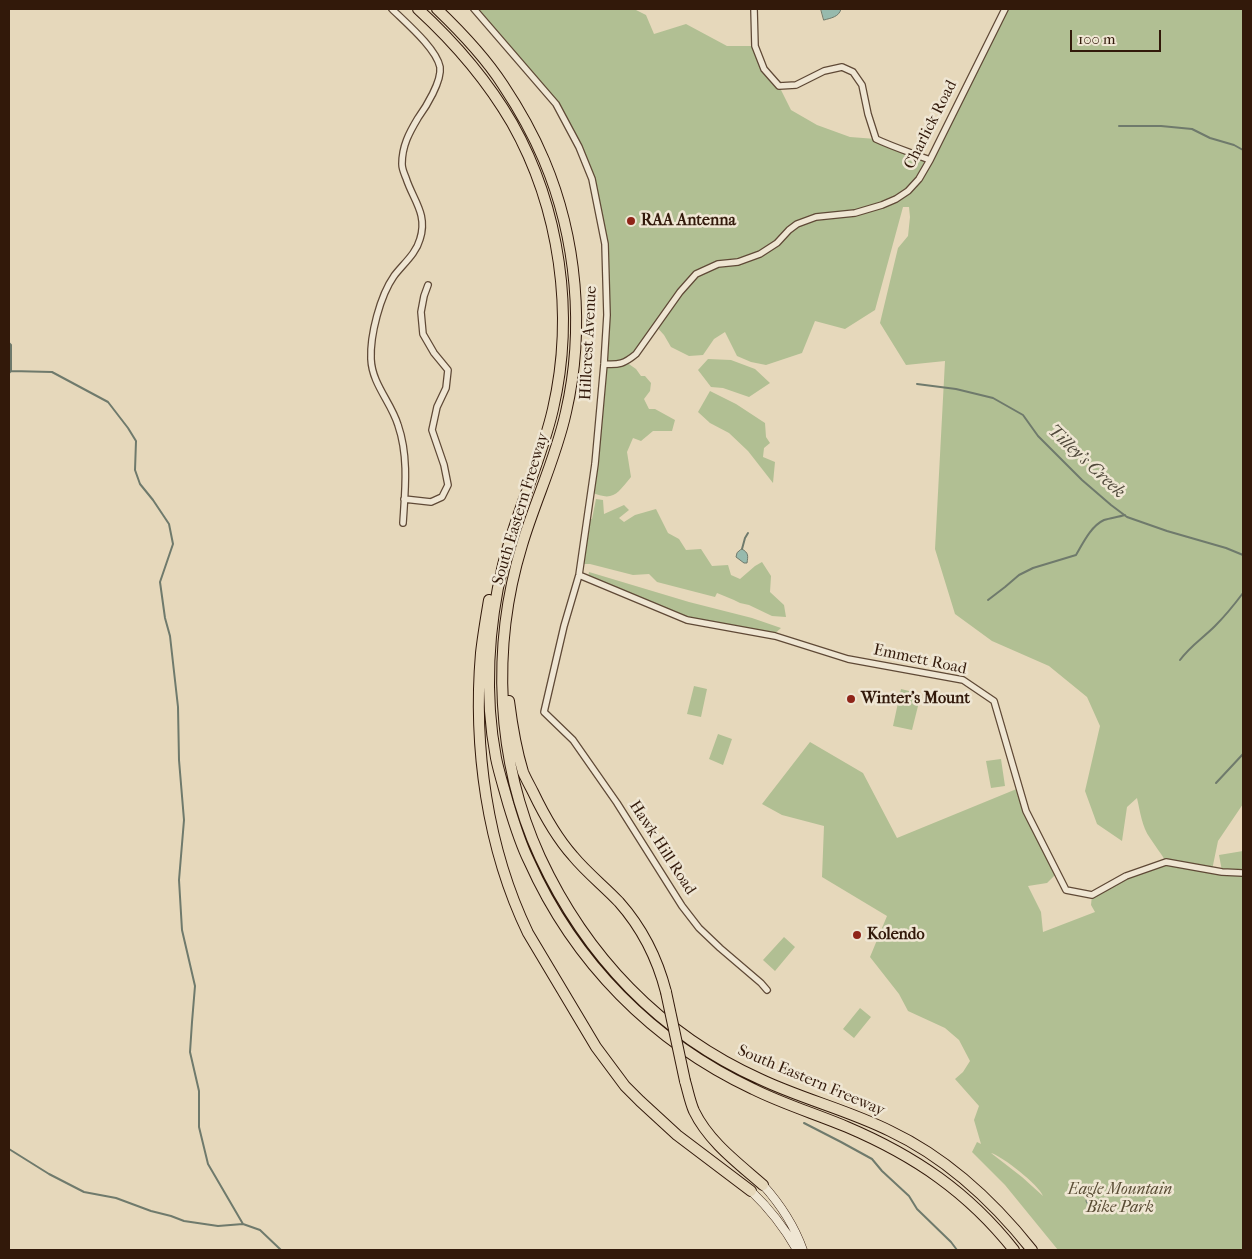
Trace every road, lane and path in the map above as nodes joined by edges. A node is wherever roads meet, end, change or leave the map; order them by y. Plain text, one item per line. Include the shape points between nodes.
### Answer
1 (392, 9) edge
2 (418, 9) edge
3 (437, 9) edge
4 (474, 9) edge
5 (754, 9) edge
6 (1005, 9) edge
7 (930, 160) junction
8 (428, 285) dead end
9 (604, 364) junction
10 (544, 440) junction
11 (404, 499) junction
12 (403, 523) dead end
13 (580, 575) junction
14 (504, 633) junction
15 (544, 712) joint
16 (1243, 873) edge
17 (767, 990) dead end
18 (763, 1185) joint
19 (751, 1191) joint
20 (797, 1250) edge
21 (804, 1250) edge
22 (1014, 1250) edge
23 (1032, 1250) edge

1 - 11 street via 424,40 440,67 437,85 403,148 402,166 420,207 420,239 383,297 372,338 374,378 398,423 403,441
2 - 10 highway, South Eastern Freeway via 454,44 495,96 527,153 539,183 556,246 563,312 559,376
3 - 14 highway, South Eastern Freeway via 502,83 544,159 564,221 574,284 575,350 566,412 514,571
4 - 9 street, Hillcrest Avenue via 556,104 594,183 605,244 607,315
5 - 7 street via 755,46 764,69 779,86 796,85 824,71 842,67 853,72 862,85 876,139
6 - 7 street, Charlick Road
7 - 9 street, Charlick Road via 919,179 896,199 855,214 816,217 797,224 760,254 738,262 718,264 696,274 636,354 620,364
8 - 11 street via 421,312 423,334 448,370 446,388 437,407 432,430 448,485 442,497 432,502
9 - 13 street, Hillcrest Avenue
10 - 19 highway via 497,562 482,653 479,701 482,762 490,817 504,873 528,933 608,1065 640,1102 677,1135
10 - 22 highway, South Eastern Freeway via 512,532 496,596 490,691 491,724 503,784 515,827 546,896 600,975 670,1040 753,1090 901,1152 955,1189
11 - 12 street
13 - 15 street, Hillcrest Avenue via 564,626
13 - 16 street, Emmett Road via 687,620 775,636 848,659 963,680 994,700 1026,811 1066,890 1092,895 1126,876 1166,862
14 - 18 highway, bridge via 512,728 524,773 542,813 573,857 618,902 646,939 666,992 694,1110 714,1140
14 - 23 highway, South Eastern Freeway via 502,698 505,729 525,816 557,890 606,963 673,1028 716,1056 758,1079 890,1130 944,1163 993,1205
15 - 17 street, Hawk Hill Road via 573,740 682,906 720,948
18 - 21 main road via 786,1214
19 - 20 main road via 769,1208

